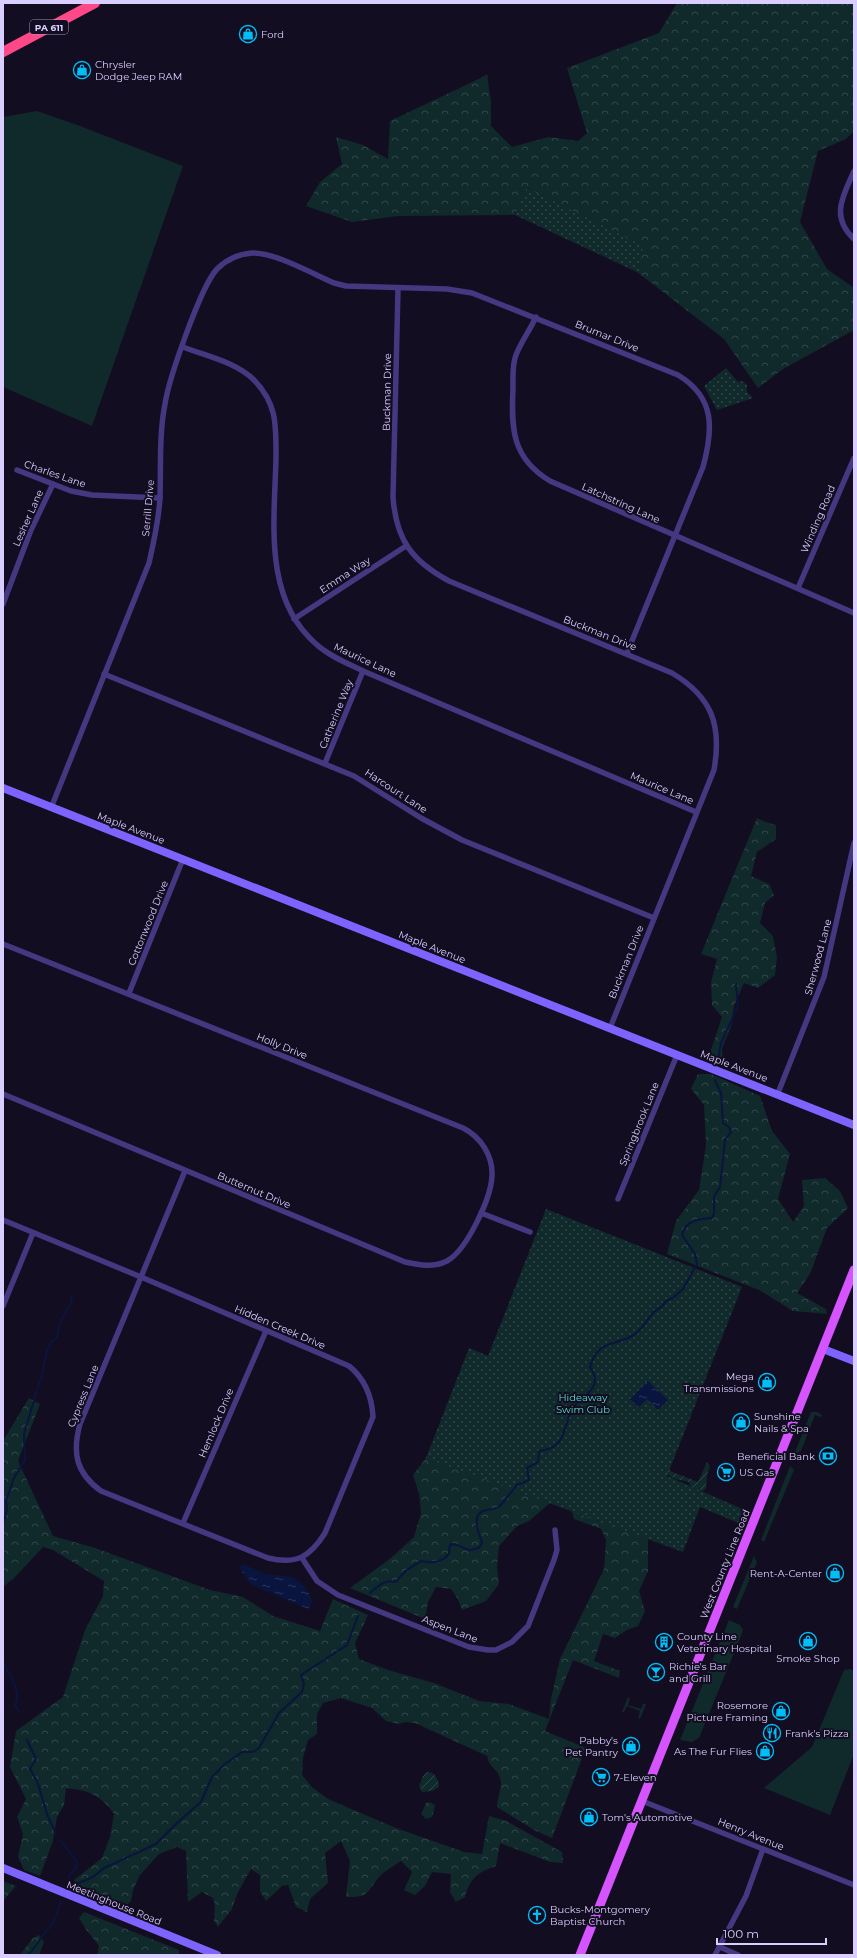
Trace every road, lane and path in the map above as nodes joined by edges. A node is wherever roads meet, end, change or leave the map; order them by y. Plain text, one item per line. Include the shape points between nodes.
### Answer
1 (95, 3) edge
2 (3, 52) edge
3 (854, 171) edge
4 (854, 239) edge
5 (234, 257) joint
6 (398, 289) junction
7 (536, 317) junction
8 (183, 347) junction
9 (854, 458) edge
10 (16, 470) dead end
11 (53, 484) junction
12 (160, 498) junction
13 (674, 536) junction
14 (406, 546) junction
15 (798, 588) junction
16 (3, 604) edge
17 (854, 614) edge
18 (294, 619) junction
19 (627, 653) junction
20 (363, 671) junction
21 (104, 674) junction
22 (325, 764) junction
23 (3, 788) edge
24 (51, 808) junction
25 (696, 812) junction
26 (854, 843) edge
27 (183, 859) junction
28 (654, 918) junction
29 (3, 944) edge
30 (129, 993) junction
31 (610, 1028) junction
32 (677, 1055) junction
33 (778, 1093) junction
34 (3, 1094) edge
35 (854, 1125) edge
36 (186, 1171) junction
37 (618, 1199) dead end
38 (480, 1213) junction
39 (3, 1220) edge
40 (530, 1232) dead end
41 (33, 1233) junction
42 (854, 1270) edge
43 (141, 1277) junction
44 (3, 1306) edge
45 (266, 1331) junction
46 (823, 1349) junction
47 (854, 1361) edge
48 (183, 1523) junction
49 (556, 1530) dead end
50 (302, 1558) junction
51 (642, 1801) junction
52 (763, 1849) junction
53 (3, 1868) edge
54 (854, 1885) edge
55 (720, 1947) junction
56 (217, 1955) edge
57 (580, 1955) edge
58 (715, 1955) edge
59 (738, 1955) edge

1 - 2 highway, PA 611
3 - 4 street via 840,203 840,218 846,231
5 - 6 street, Brumar Drive via 251,253 265,254 334,283 355,287
5 - 8 street, Serrill Drive via 217,269 207,284
6 - 7 street, Brumar Drive via 460,290
6 - 14 street, Buckman Drive via 393,497 396,521
7 - 13 street, Latchstring Lane via 514,363 512,428 521,455 529,466 550,481
7 - 13 street, Brumar Drive via 678,375 696,389 709,415 710,434 703,467
8 - 12 street, Serrill Drive via 165,403 162,422
8 - 18 street, Maurice Lane via 244,372 262,389 273,410 276,422 275,561 282,592
9 - 15 street, Winding Road
10 - 11 street, Charles Lane
11 - 12 street, Charles Lane via 92,495
11 - 16 street, Lesher Lane via 31,530
12 - 21 street, Serrill Drive via 158,525 149,563
13 - 15 street, Latchstring Lane
13 - 19 street, Brumar Drive
14 - 18 street, Emma Way
14 - 19 street, Buckman Drive via 425,566 449,581
15 - 17 street, Latchstring Lane
18 - 20 street, Maurice Lane via 316,644 329,654
19 - 25 street, Buckman Drive via 672,672 687,682 704,699 709,710 717,732 716,757 714,770
20 - 22 street, Catherine Way
20 - 25 street, Maurice Lane
21 - 22 street, Harcourt Lane
21 - 24 street, Serrill Drive
22 - 28 street, Harcourt Lane via 371,785 421,818 462,840
23 - 24 street, Maple Avenue
24 - 27 street, Maple Avenue
25 - 28 street, Buckman Drive
26 - 33 street, Sherwood Lane via 824,977
27 - 30 street, Cottonwood Drive
27 - 31 street, Maple Avenue
28 - 31 street, Buckman Drive
29 - 30 street, Holly Drive
30 - 38 street, Holly Drive via 471,1132 482,1143 491,1167 490,1186
31 - 32 street, Maple Avenue
32 - 33 street, Maple Avenue
32 - 37 street, Springbrook Lane
33 - 35 street, Maple Avenue
34 - 36 street, Butternut Drive
36 - 38 street, Butternut Drive via 405,1262 426,1266 446,1261 461,1249
36 - 43 street, Cypress Lane
38 - 40 street
39 - 41 street, Hidden Creek Drive
41 - 43 street, Hidden Creek Drive
41 - 44 street
42 - 46 main road, West County Line Road
43 - 45 street, Hidden Creek Drive
43 - 48 street, Cypress Lane via 80,1424 75,1444 76,1454 78,1464 90,1483 101,1491
45 - 48 street, Hemlock Drive
45 - 50 street, Hidden Creek Drive via 349,1366 362,1380 372,1408 373,1417 325,1532 319,1543
46 - 47 street
46 - 51 main road, West County Line Road
48 - 50 street, Cypress Lane via 268,1558 290,1562
49 - 50 street, Aspen Lane via 557,1550 528,1626 518,1638 496,1650 469,1647 338,1595 317,1581
51 - 52 street, Henry Avenue
51 - 57 main road, West County Line Road
52 - 54 street, Henry Avenue
52 - 55 street via 746,1896
53 - 56 street, Meetinghouse Road
55 - 58 street
55 - 59 street

